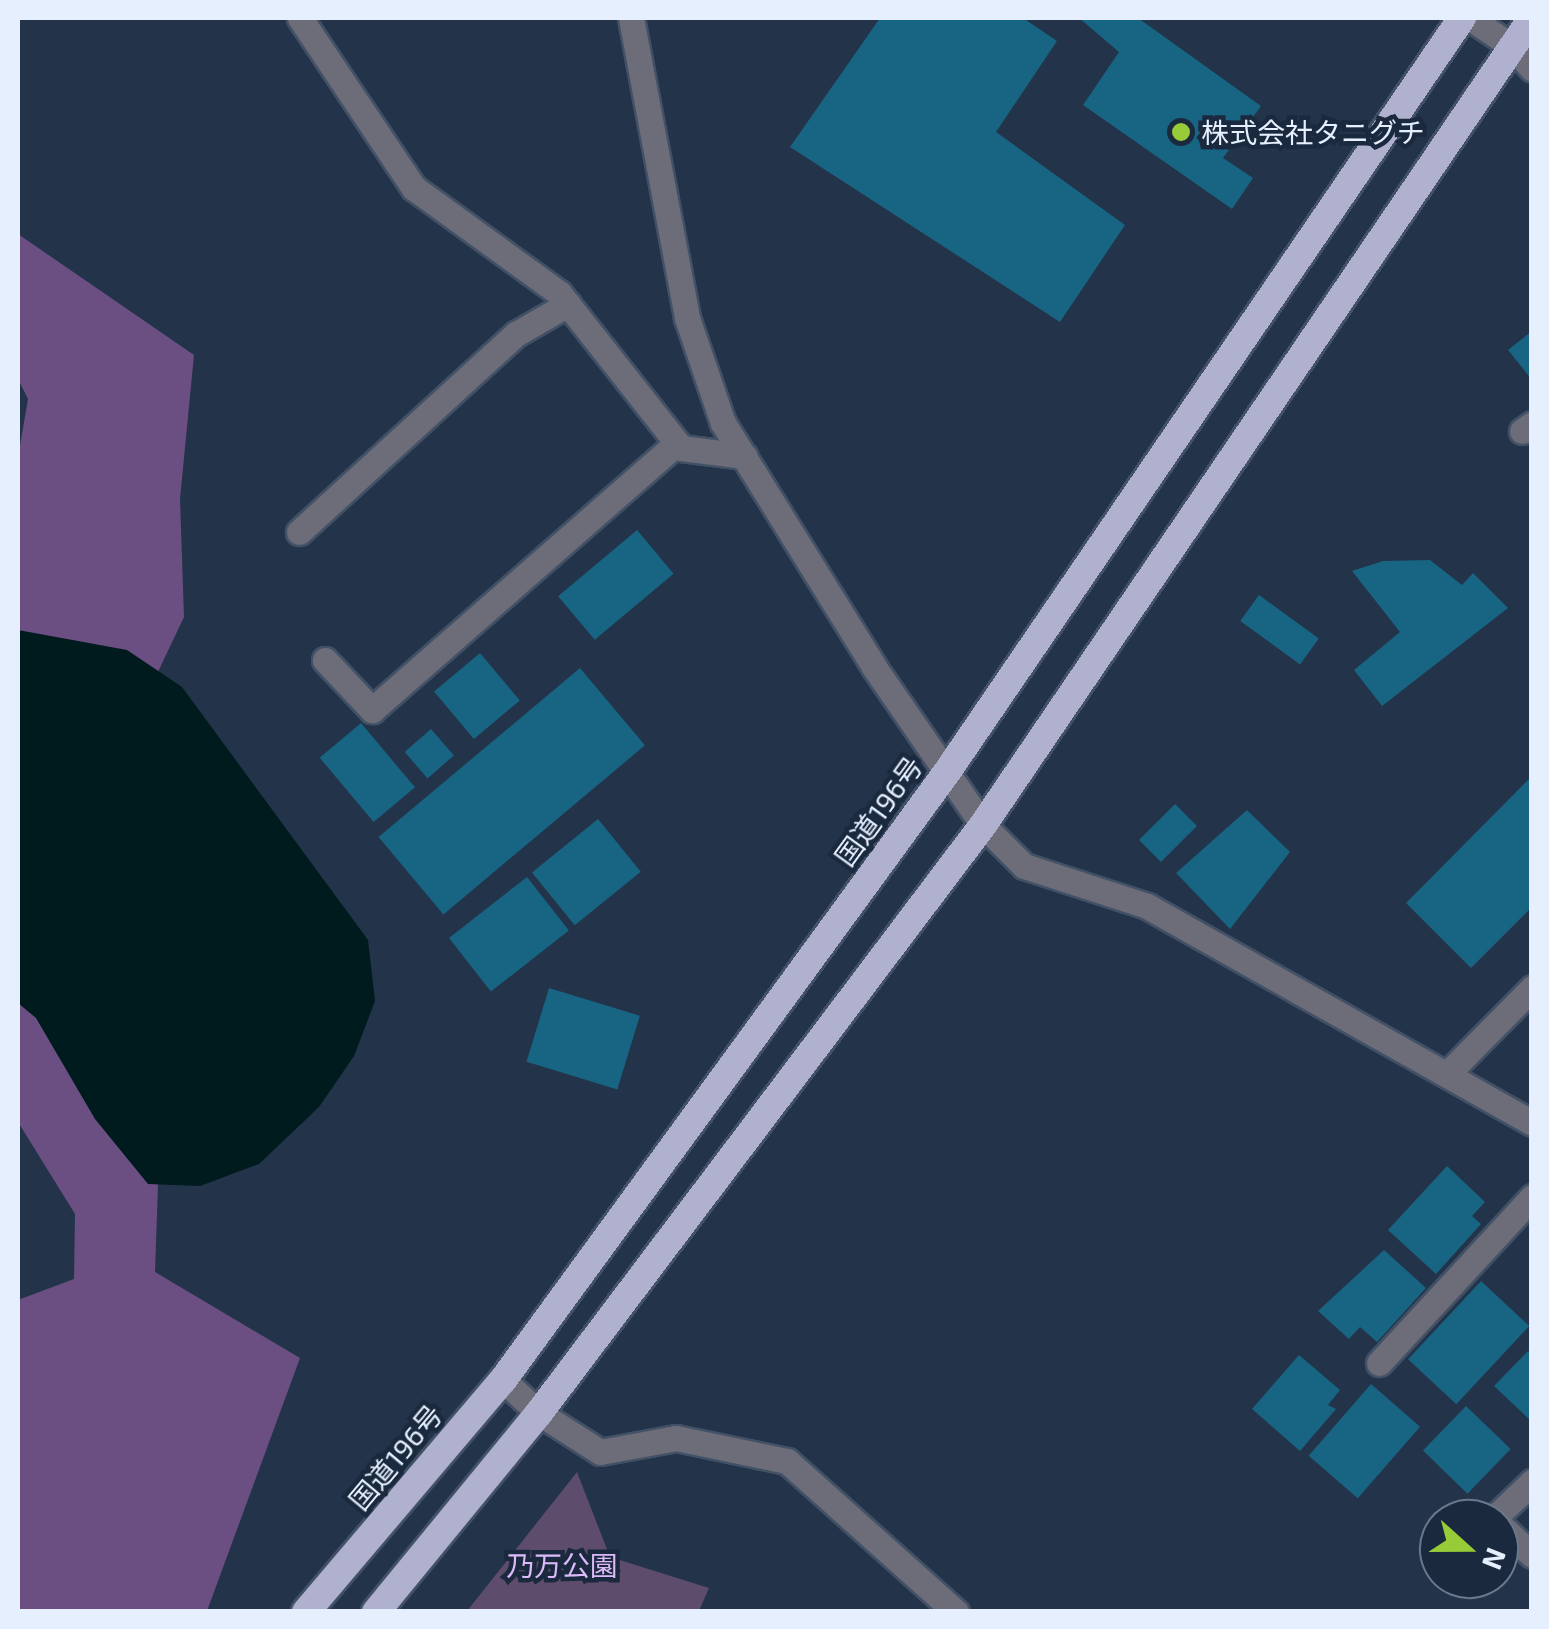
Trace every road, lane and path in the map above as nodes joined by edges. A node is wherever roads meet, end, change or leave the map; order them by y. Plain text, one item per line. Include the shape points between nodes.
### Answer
1 (300, 18) edge
2 (631, 18) edge
3 (1462, 18) edge
4 (1470, 18) edge
5 (1532, 18) edge
6 (1513, 47) junction
7 (1532, 70) edge
8 (568, 304) junction
9 (677, 443) junction
10 (744, 456) junction
11 (299, 532) dead end
12 (325, 660) dead end
13 (947, 772) junction
14 (983, 826) junction
15 (1532, 988) edge
16 (1448, 1073) junction
17 (1532, 1123) edge
18 (1532, 1198) edge
19 (1379, 1363) dead end
20 (503, 1380) junction
21 (538, 1413) junction
22 (306, 1612) edge
23 (376, 1612) edge
24 (956, 1612) edge

1 - 8 street via 414,188
2 - 10 street via 686,318 723,423
3 - 13 highway, 国道196号
4 - 6 street
5 - 6 highway
6 - 7 street
6 - 14 highway
8 - 9 street
8 - 11 street via 516,334
9 - 10 street
9 - 12 street via 372,710
10 - 13 street
13 - 14 street
13 - 20 highway, 国道196号
14 - 16 street via 1024,866 1147,906
14 - 21 highway
15 - 16 street
16 - 17 street
18 - 19 street
20 - 21 street
20 - 22 highway, 国道196号
21 - 23 highway
21 - 24 street via 600,1452 676,1438 787,1461

